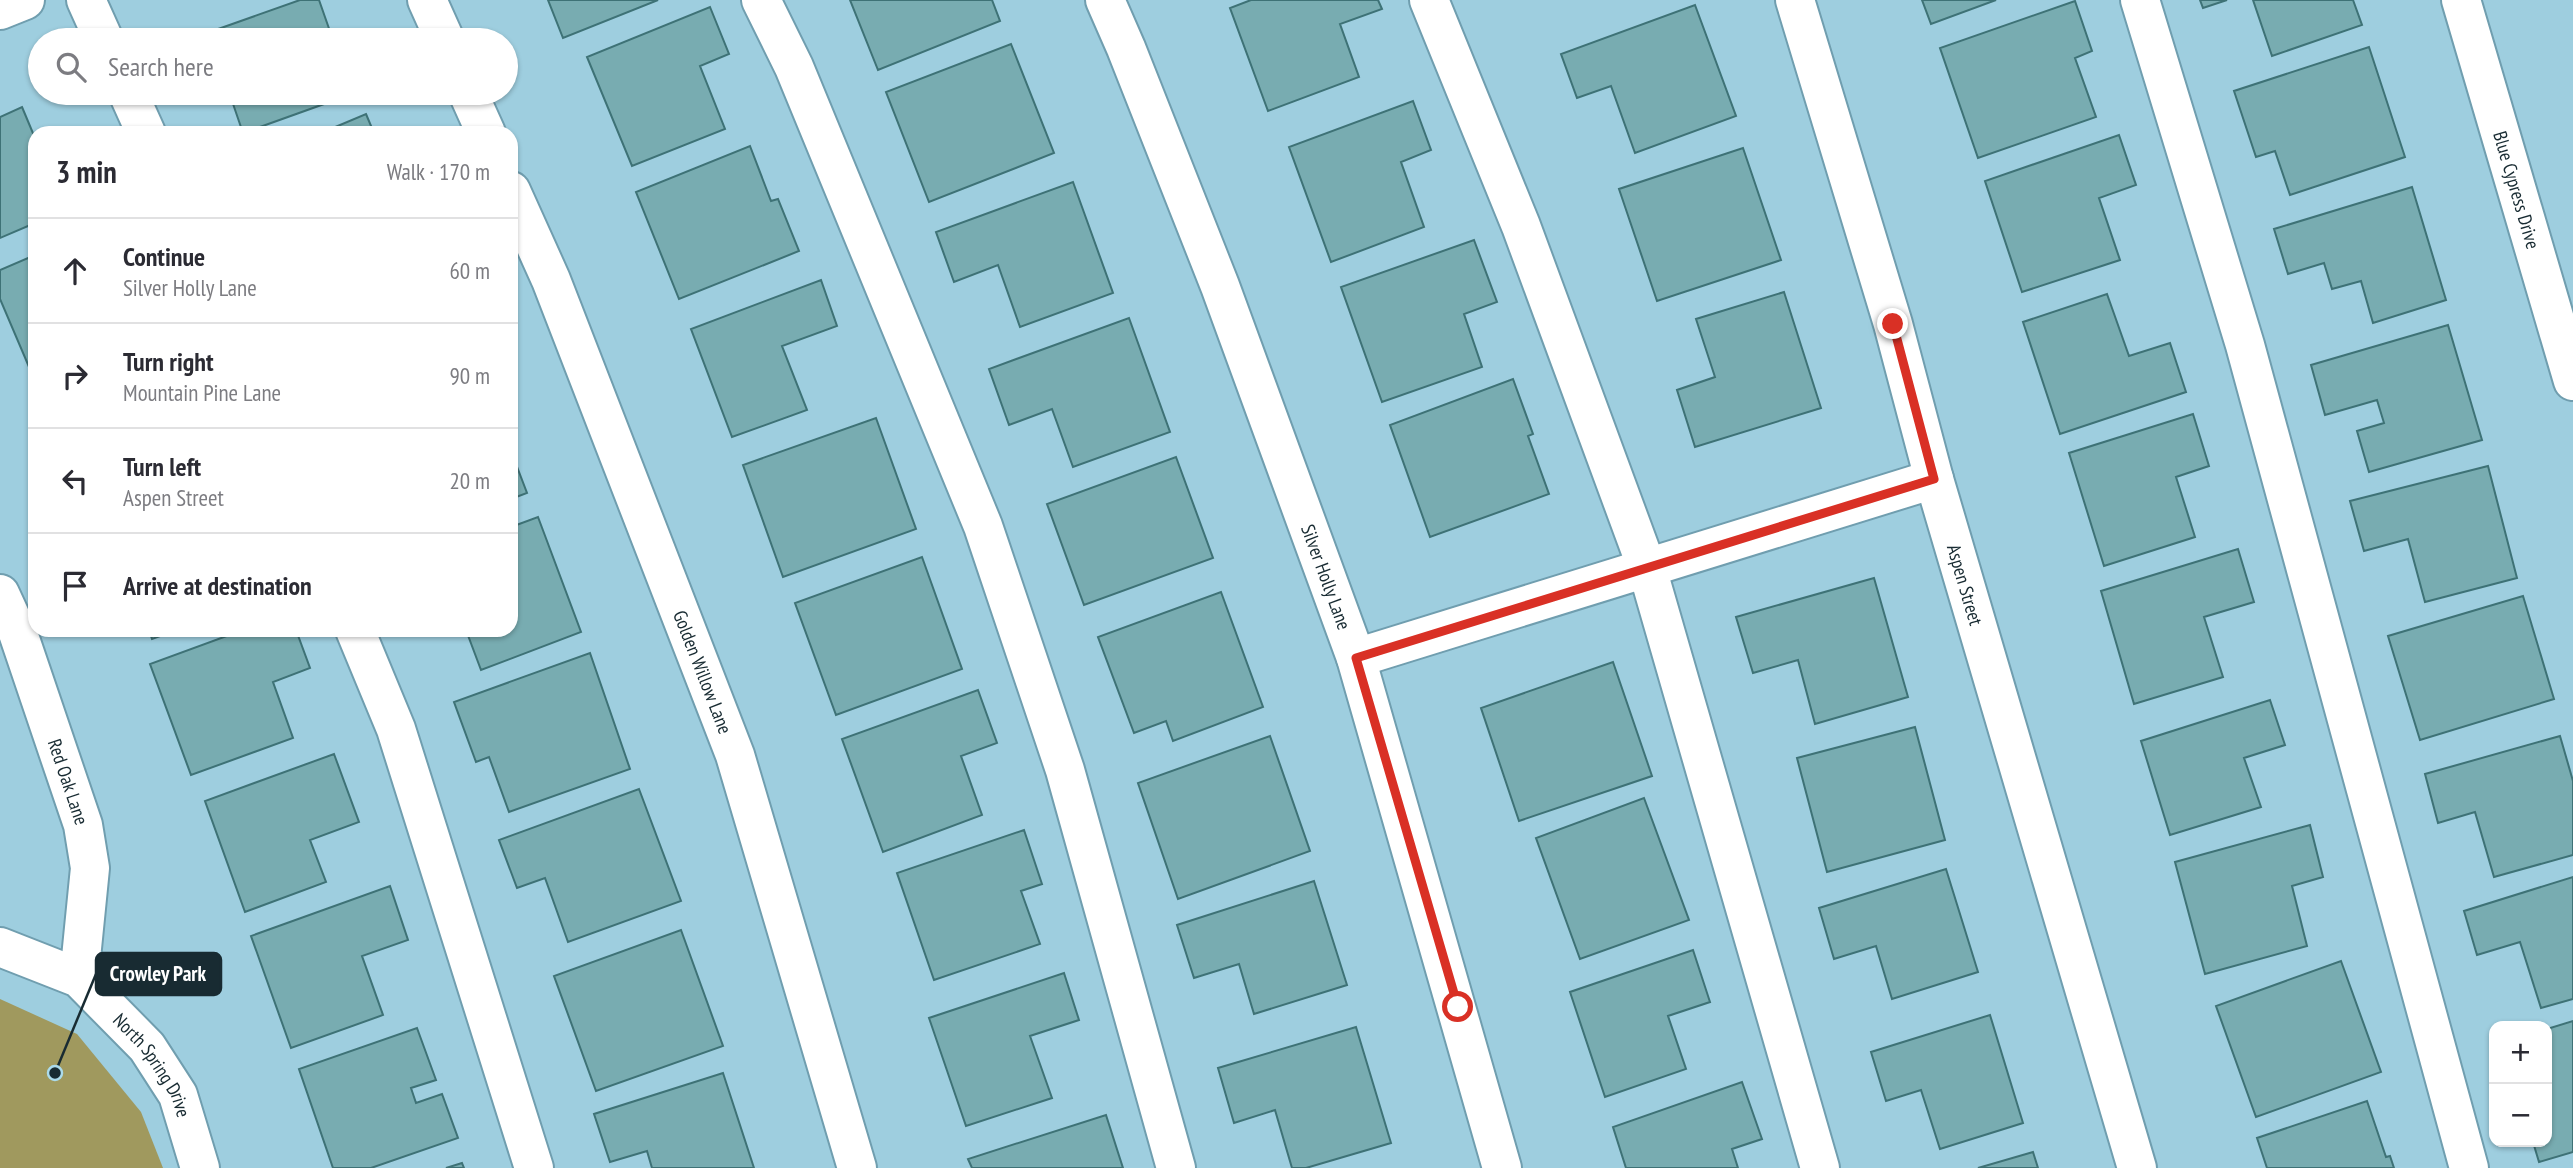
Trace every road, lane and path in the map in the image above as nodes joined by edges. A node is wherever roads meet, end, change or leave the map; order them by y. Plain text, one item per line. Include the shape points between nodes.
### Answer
1 (25, 0) edge
2 (86, 0) edge
3 (427, 0) edge
4 (761, 0) edge
5 (1105, 0) edge
6 (1429, 0) edge
7 (1795, 0) edge
8 (2140, 0) edge
9 (2461, 0) edge
10 (0, 10) edge
11 (99, 28) edge
12 (440, 28) edge
13 (133, 105) edge
14 (473, 105) edge
15 (143, 126) edge
16 (483, 126) edge
17 (518, 207) edge
18 (2573, 380) edge
19 (1934, 479) junction
20 (1647, 568) junction
21 (0, 594) edge
22 (358, 637) edge
23 (1356, 658) junction
24 (0, 947) edge
25 (79, 978) junction
26 (200, 1168) edge
27 (534, 1168) edge
28 (857, 1168) edge
29 (1176, 1168) edge
30 (1502, 1168) edge
31 (1820, 1168) edge
32 (2137, 1168) edge
33 (2469, 1168) edge

1 - 10 street
2 - 11 street
3 - 12 street
4 - 29 street via 794,67 983,526 1065,770
5 - 23 street, Silver Holly Lane via 1220,286
6 - 20 street via 1521,226
7 - 19 street, Aspen Street via 1893,324
8 - 33 street via 2245,345
9 - 18 street, Blue Cypress Drive
13 - 15 street
14 - 16 street
17 - 28 street, Golden Willow Lane via 551,280 735,755
19 - 20 street
19 - 32 street, Aspen Street
20 - 23 street
20 - 31 street
21 - 25 street, Red Oak Lane via 18,633 83,825 90,867
22 - 27 street via 396,729
23 - 30 street, Silver Holly Lane
24 - 25 street, North Spring Drive
25 - 26 street, North Spring Drive via 147,1047 178,1095

